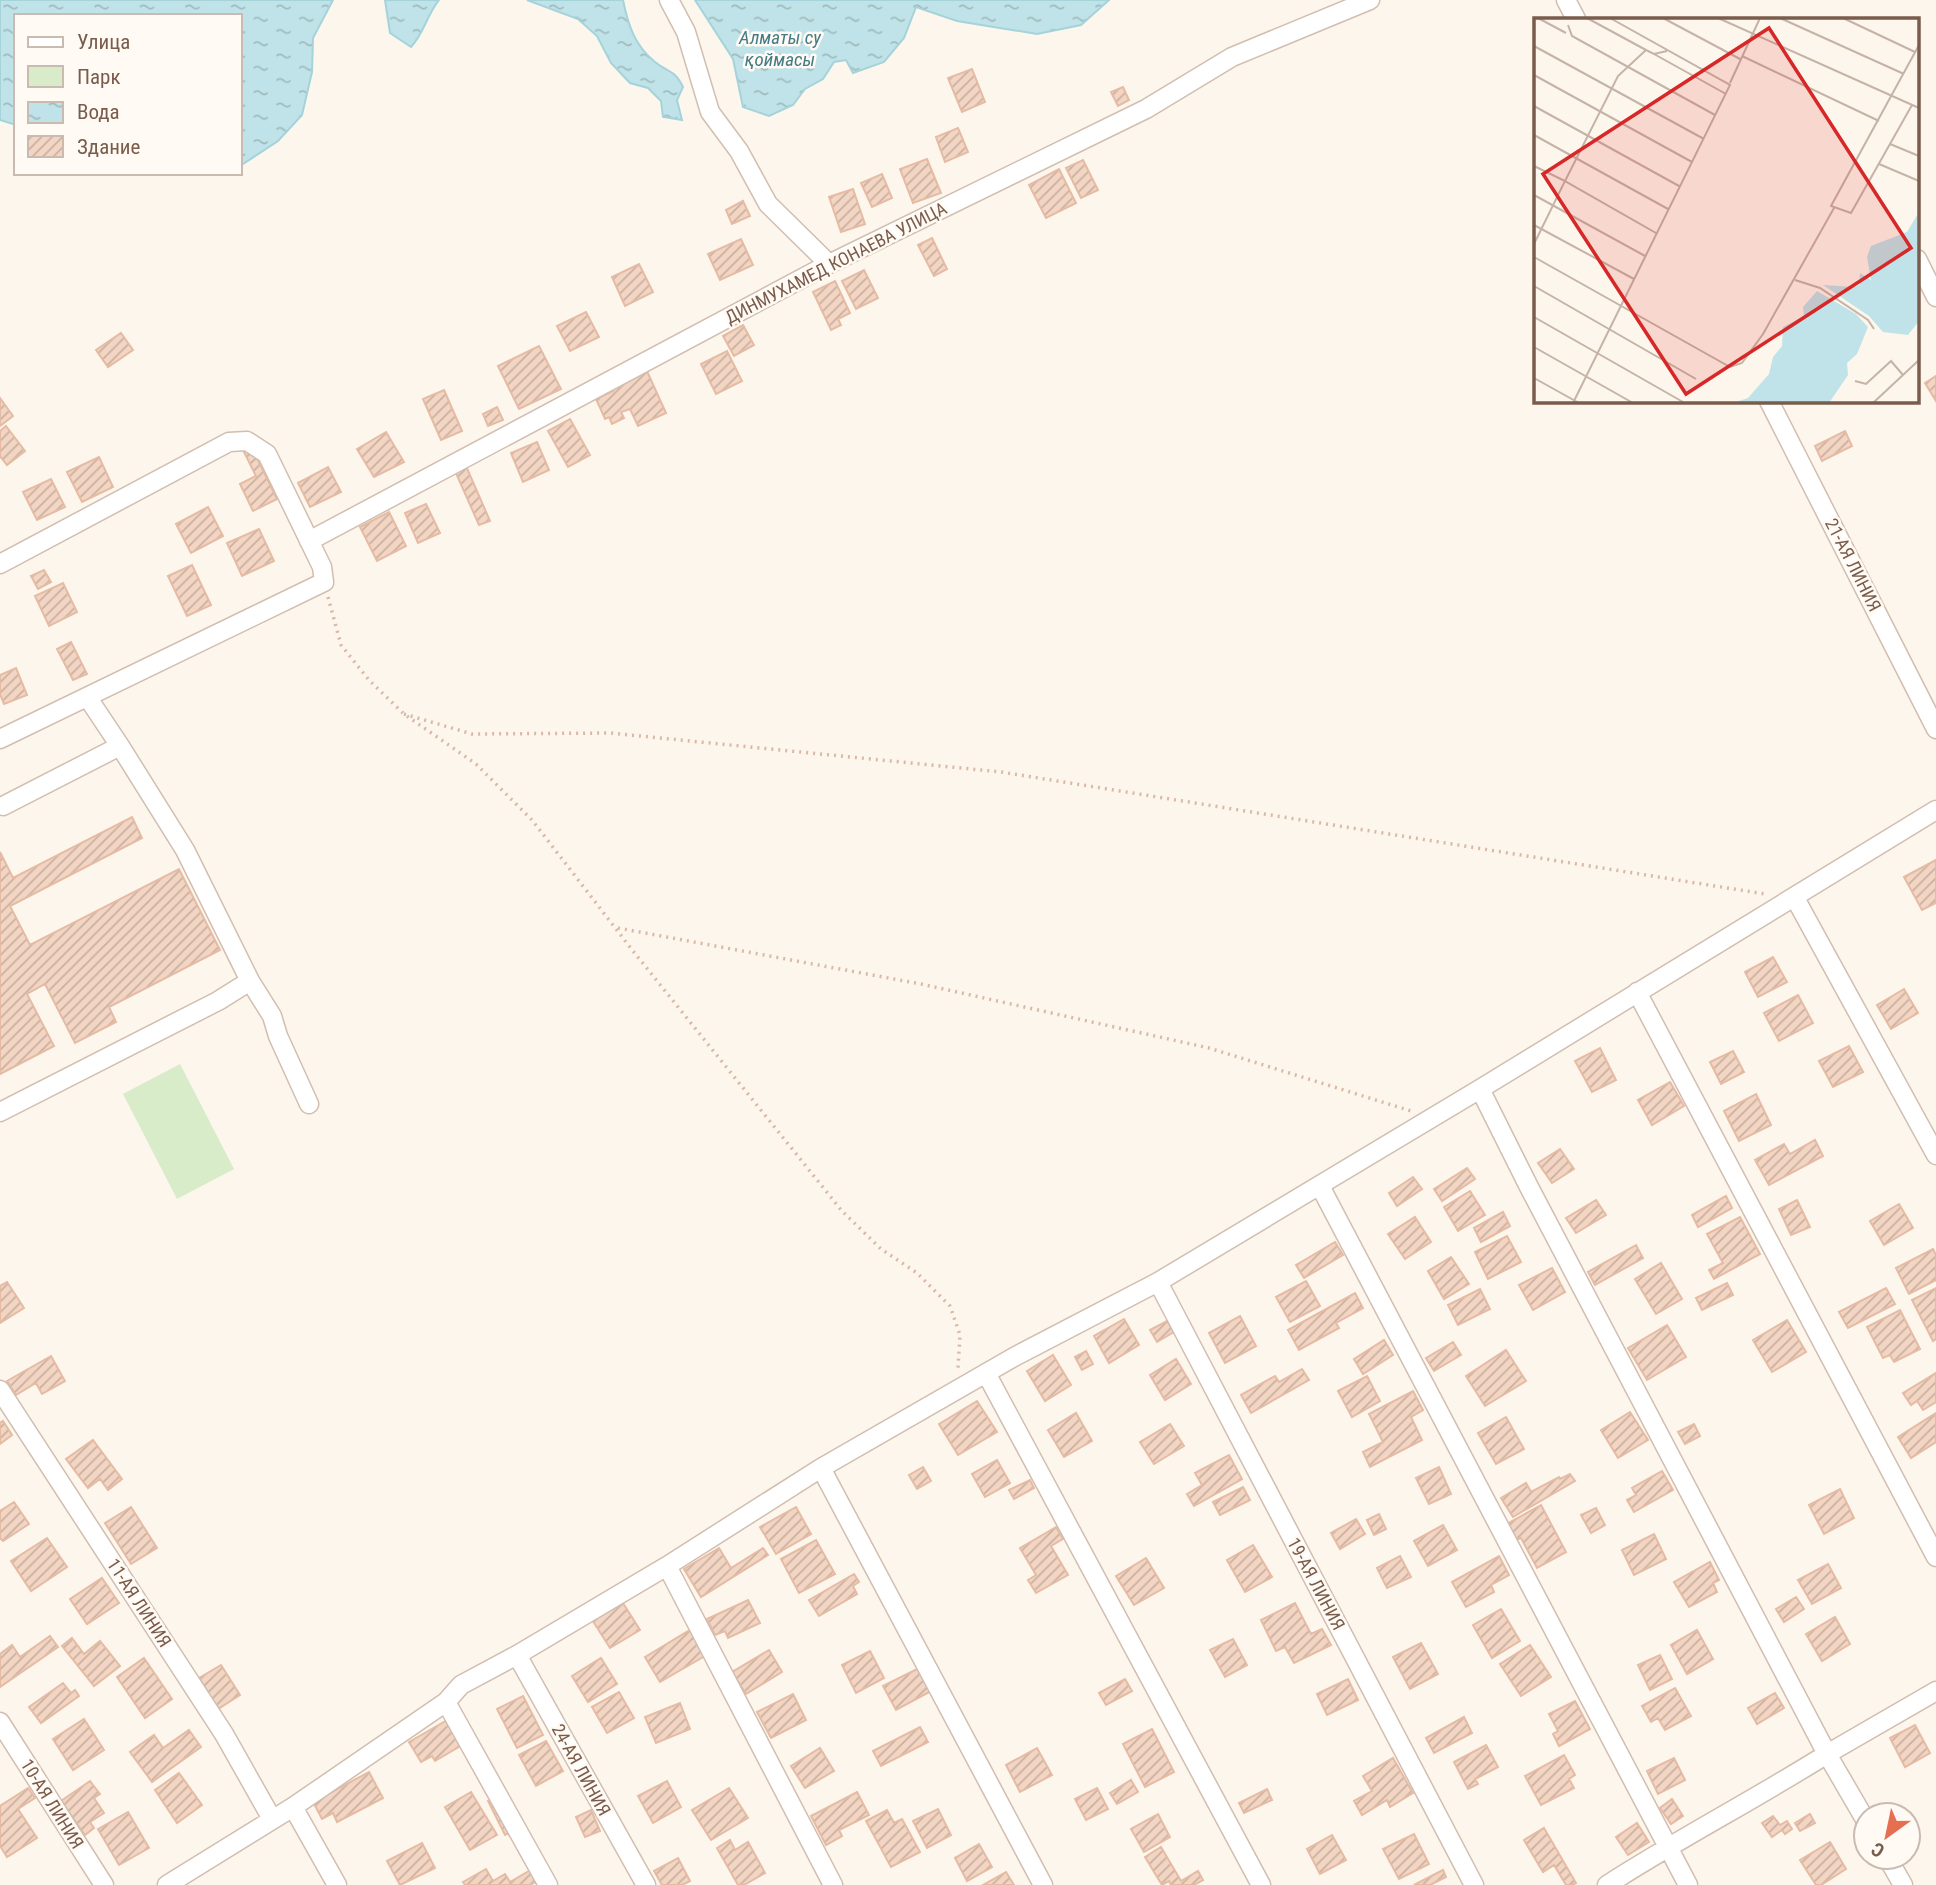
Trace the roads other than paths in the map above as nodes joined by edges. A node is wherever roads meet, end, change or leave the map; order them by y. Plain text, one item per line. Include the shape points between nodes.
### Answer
1 (669, 0) edge
2 (1370, 0) edge
3 (1566, 0) edge
4 (1575, 18) edge
5 (1918, 261) edge
6 (829, 264) junction
7 (1936, 297) edge
8 (1770, 402) edge
9 (309, 541) junction
10 (0, 564) edge
11 (88, 698) junction
12 (1936, 729) edge
13 (0, 738) edge
14 (120, 746) junction
15 (3, 806) dead end
16 (1936, 810) edge
17 (1795, 898) junction
18 (250, 981) junction
19 (1637, 992) junction
20 (1480, 1089) junction
21 (309, 1104) dead end
22 (0, 1112) edge
23 (1936, 1155) edge
24 (1320, 1186) junction
25 (1158, 1282) junction
26 (986, 1373) junction
27 (0, 1390) edge
28 (821, 1468) junction
29 (1936, 1557) edge
30 (667, 1566) junction
31 (517, 1655) junction
32 (1936, 1691) edge
33 (446, 1702) junction
34 (0, 1722) edge
35 (1827, 1754) junction
36 (1854, 1801) edge
37 (293, 1807) junction
38 (272, 1819) junction
39 (1667, 1846) junction
40 (104, 1885) edge
41 (167, 1885) edge
42 (337, 1885) edge
43 (548, 1885) edge
44 (646, 1885) edge
45 (833, 1885) edge
46 (1043, 1885) edge
47 (1261, 1885) edge
48 (1474, 1885) edge
49 (1606, 1885) edge
50 (1688, 1885) edge

1 - 6 street via 686,32 710,113 739,151 768,204
2 - 6 street, ДИНМУХАМЕД КОНАЕВА УЛИЦА via 1232,57 1146,109
3 - 4 street
5 - 7 street
6 - 9 street, ДИНМУХАМЕД КОНАЕВА УЛИЦА
8 - 12 street, 21-АЯ ЛИНИЯ
9 - 10 street via 267,454 247,441 229,442
9 - 11 street via 324,582
11 - 13 street
11 - 14 street
14 - 15 street
14 - 18 street via 185,850
16 - 17 street
17 - 19 street
17 - 23 street
18 - 21 street via 272,1016
18 - 22 street
19 - 20 street
19 - 29 street
20 - 24 street
20 - 35 street
24 - 25 street
24 - 39 street
25 - 26 street
25 - 48 street, 19-АЯ ЛИНИЯ
26 - 28 street
26 - 47 street
27 - 38 street, 11-АЯ ЛИНИЯ via 224,1734
28 - 30 street
28 - 46 street
30 - 31 street
30 - 45 street
31 - 33 street via 461,1685
31 - 44 street, 24-АЯ ЛИНИЯ
32 - 35 street
33 - 37 street
33 - 43 street
34 - 40 street, 10-АЯ ЛИНИЯ
35 - 36 street
35 - 39 street
37 - 38 street
37 - 42 street
38 - 41 street
39 - 49 street
39 - 50 street

